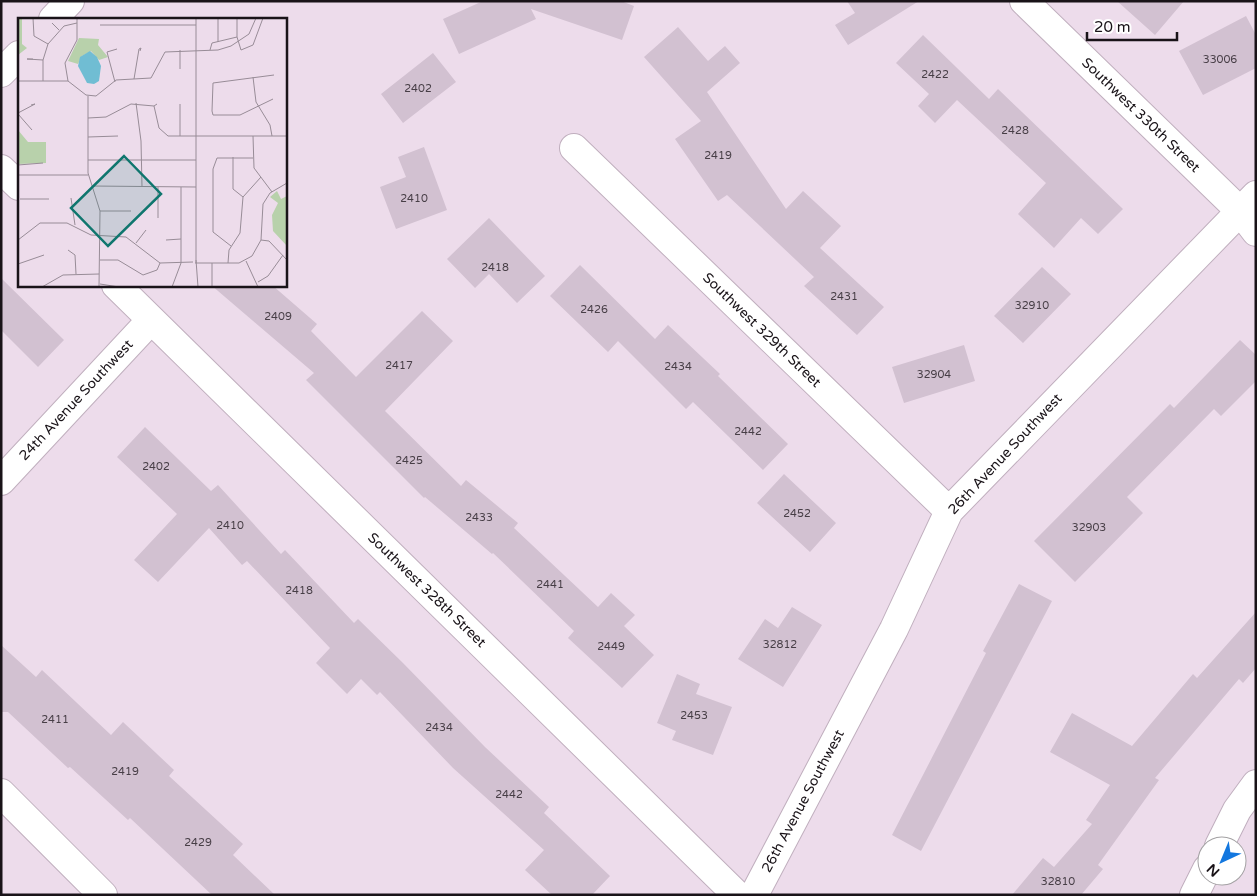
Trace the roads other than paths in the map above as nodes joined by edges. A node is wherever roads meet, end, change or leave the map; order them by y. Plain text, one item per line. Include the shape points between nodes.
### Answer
1 (70, 1) edge
2 (1024, 1) edge
3 (54, 18) edge
4 (18, 56) edge
5 (1, 73) edge
6 (574, 148) dead end
7 (1, 169) edge
8 (18, 185) edge
9 (1250, 213) edge
10 (117, 286) edge
11 (151, 320) junction
12 (1, 481) edge
13 (949, 511) junction
14 (1256, 784) edge
15 (1, 793) edge
16 (1224, 836) edge
17 (103, 895) edge
18 (738, 895) edge
19 (754, 895) edge

1 - 3 street
2 - 9 street, Southwest 330th Street
4 - 5 street
6 - 13 street, Southwest 329th Street
7 - 8 street
9 - 13 street, 26th Avenue Southwest
10 - 11 street, Southwest 328th Street
11 - 12 street, 24th Avenue Southwest
11 - 18 street, Southwest 328th Street
13 - 19 street, 26th Avenue Southwest via 894,629
14 - 16 street via 1237,810
15 - 17 street

